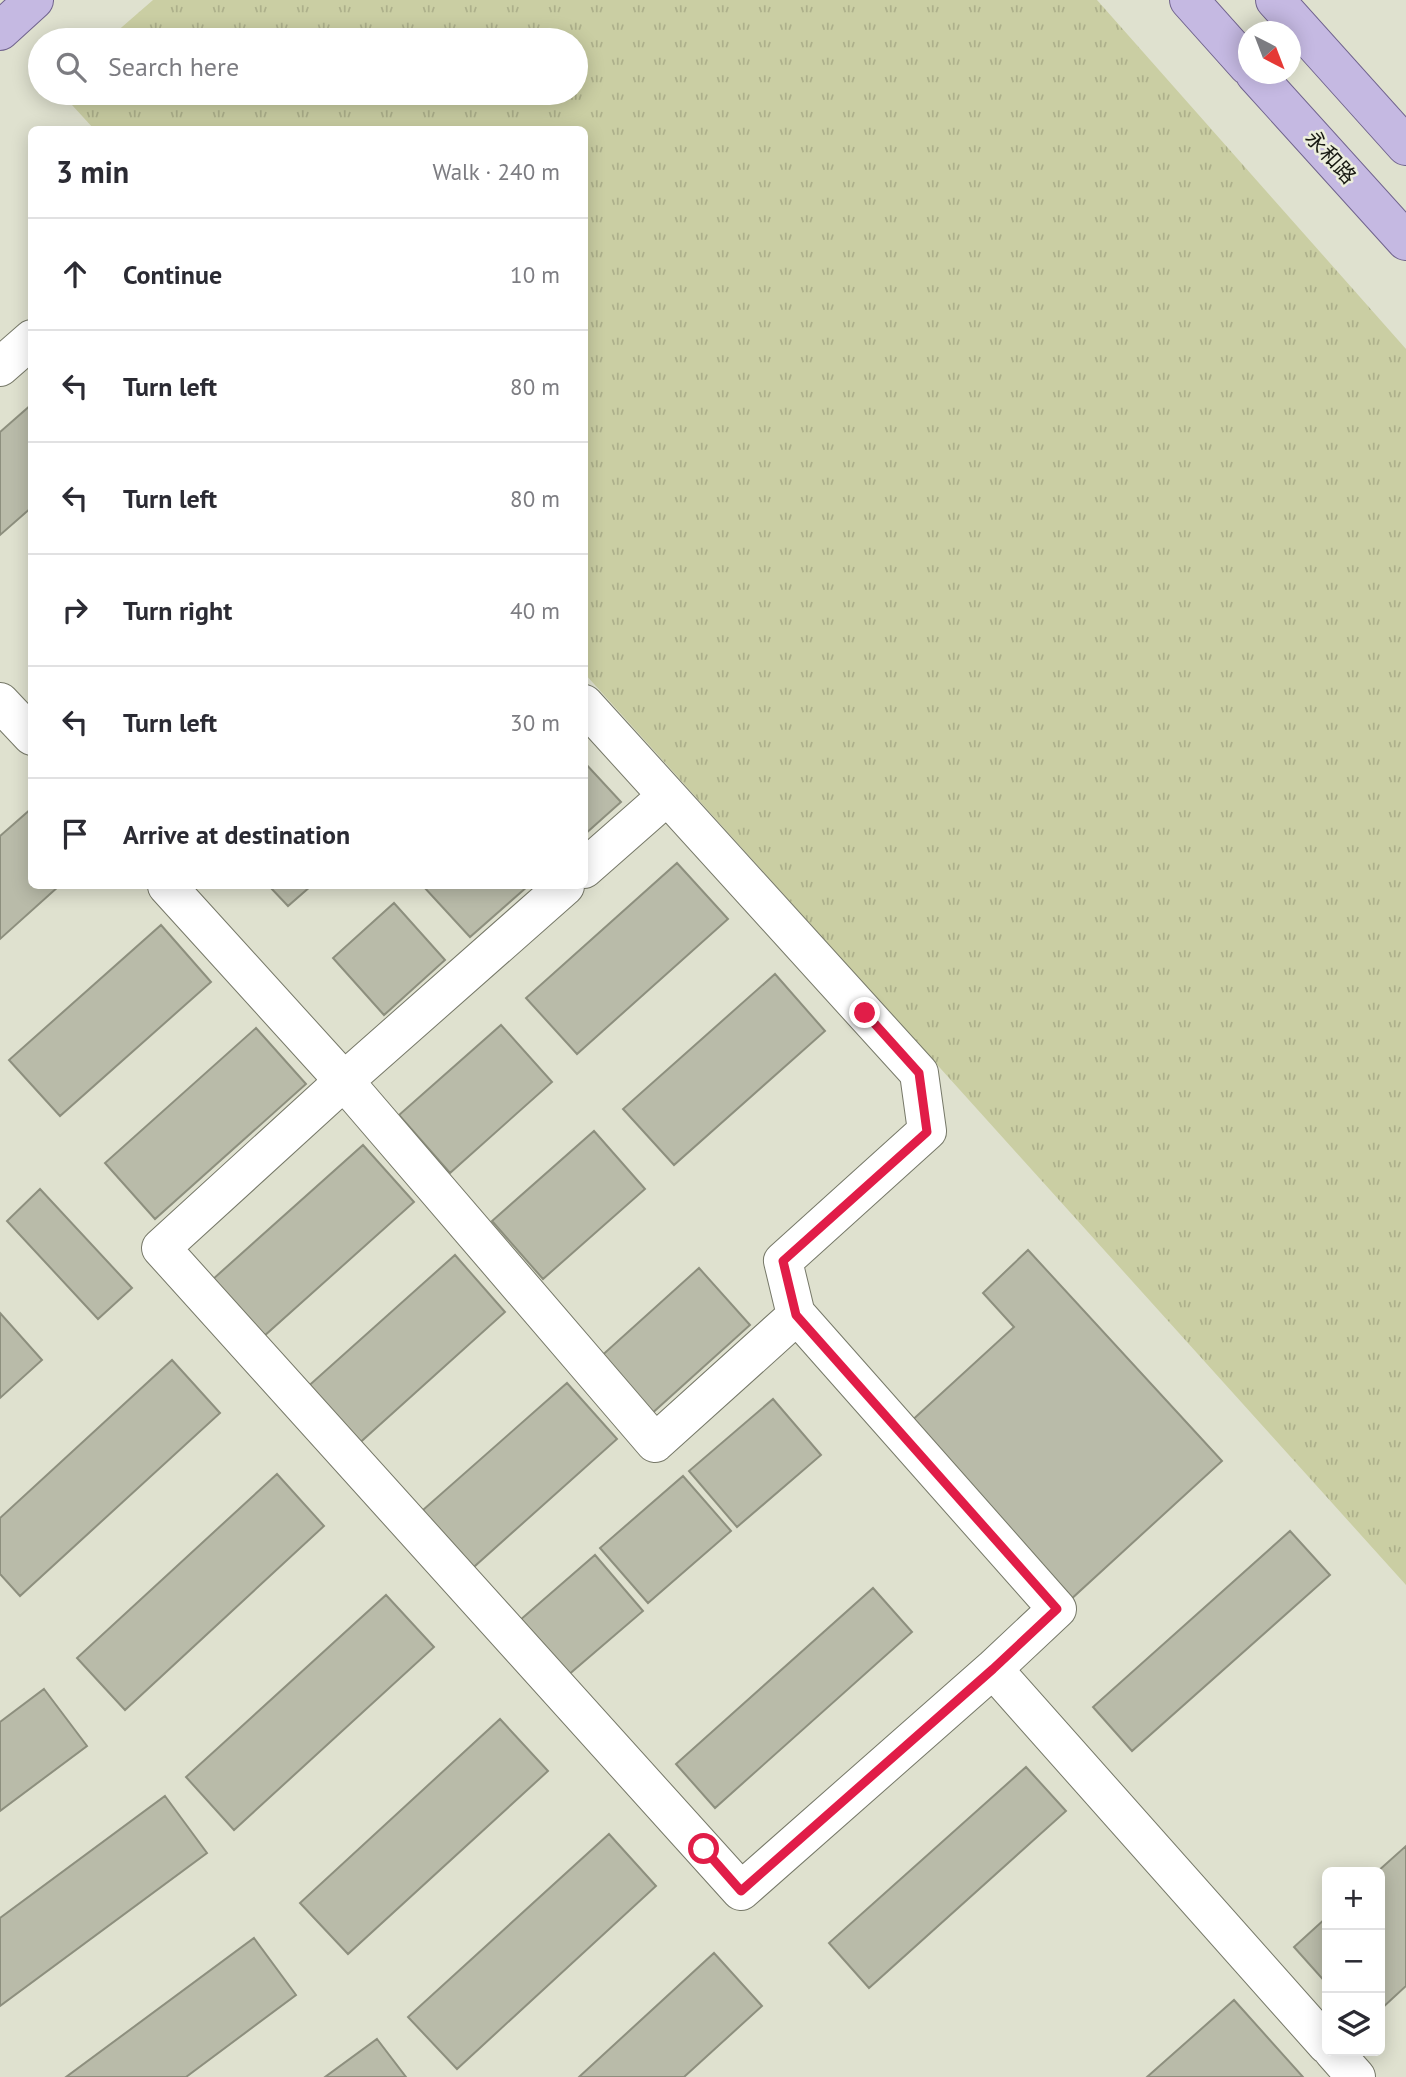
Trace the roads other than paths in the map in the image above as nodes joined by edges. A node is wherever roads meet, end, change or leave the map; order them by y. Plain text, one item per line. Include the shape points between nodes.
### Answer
1 (34, 0) edge
2 (1189, 0) edge
3 (1275, 0) edge
4 (0, 31) edge
5 (1238, 55) edge
6 (1264, 84) edge
7 (1406, 146) edge
8 (1406, 242) edge
9 (28, 342) edge
10 (0, 367) edge
11 (0, 702) edge
12 (588, 708) edge
13 (28, 732) edge
14 (667, 796) junction
15 (588, 865) edge
16 (170, 889) edge
17 (562, 889) edge
18 (344, 1081) junction
19 (796, 1315) junction
20 (993, 1669) junction
21 (1322, 2039) edge
22 (1337, 2056) edge
23 (1356, 2077) edge

1 - 4 main road
2 - 5 main road
3 - 7 main road
6 - 8 main road, 永和路
9 - 10 lane
11 - 13 lane
12 - 14 lane
14 - 15 lane
14 - 19 lane via 919,1073 927,1132 783,1261
16 - 18 lane
17 - 18 lane
18 - 19 lane via 654,1443
18 - 20 lane via 161,1248 741,1891
19 - 20 lane via 1057,1609
20 - 21 lane
22 - 23 lane

